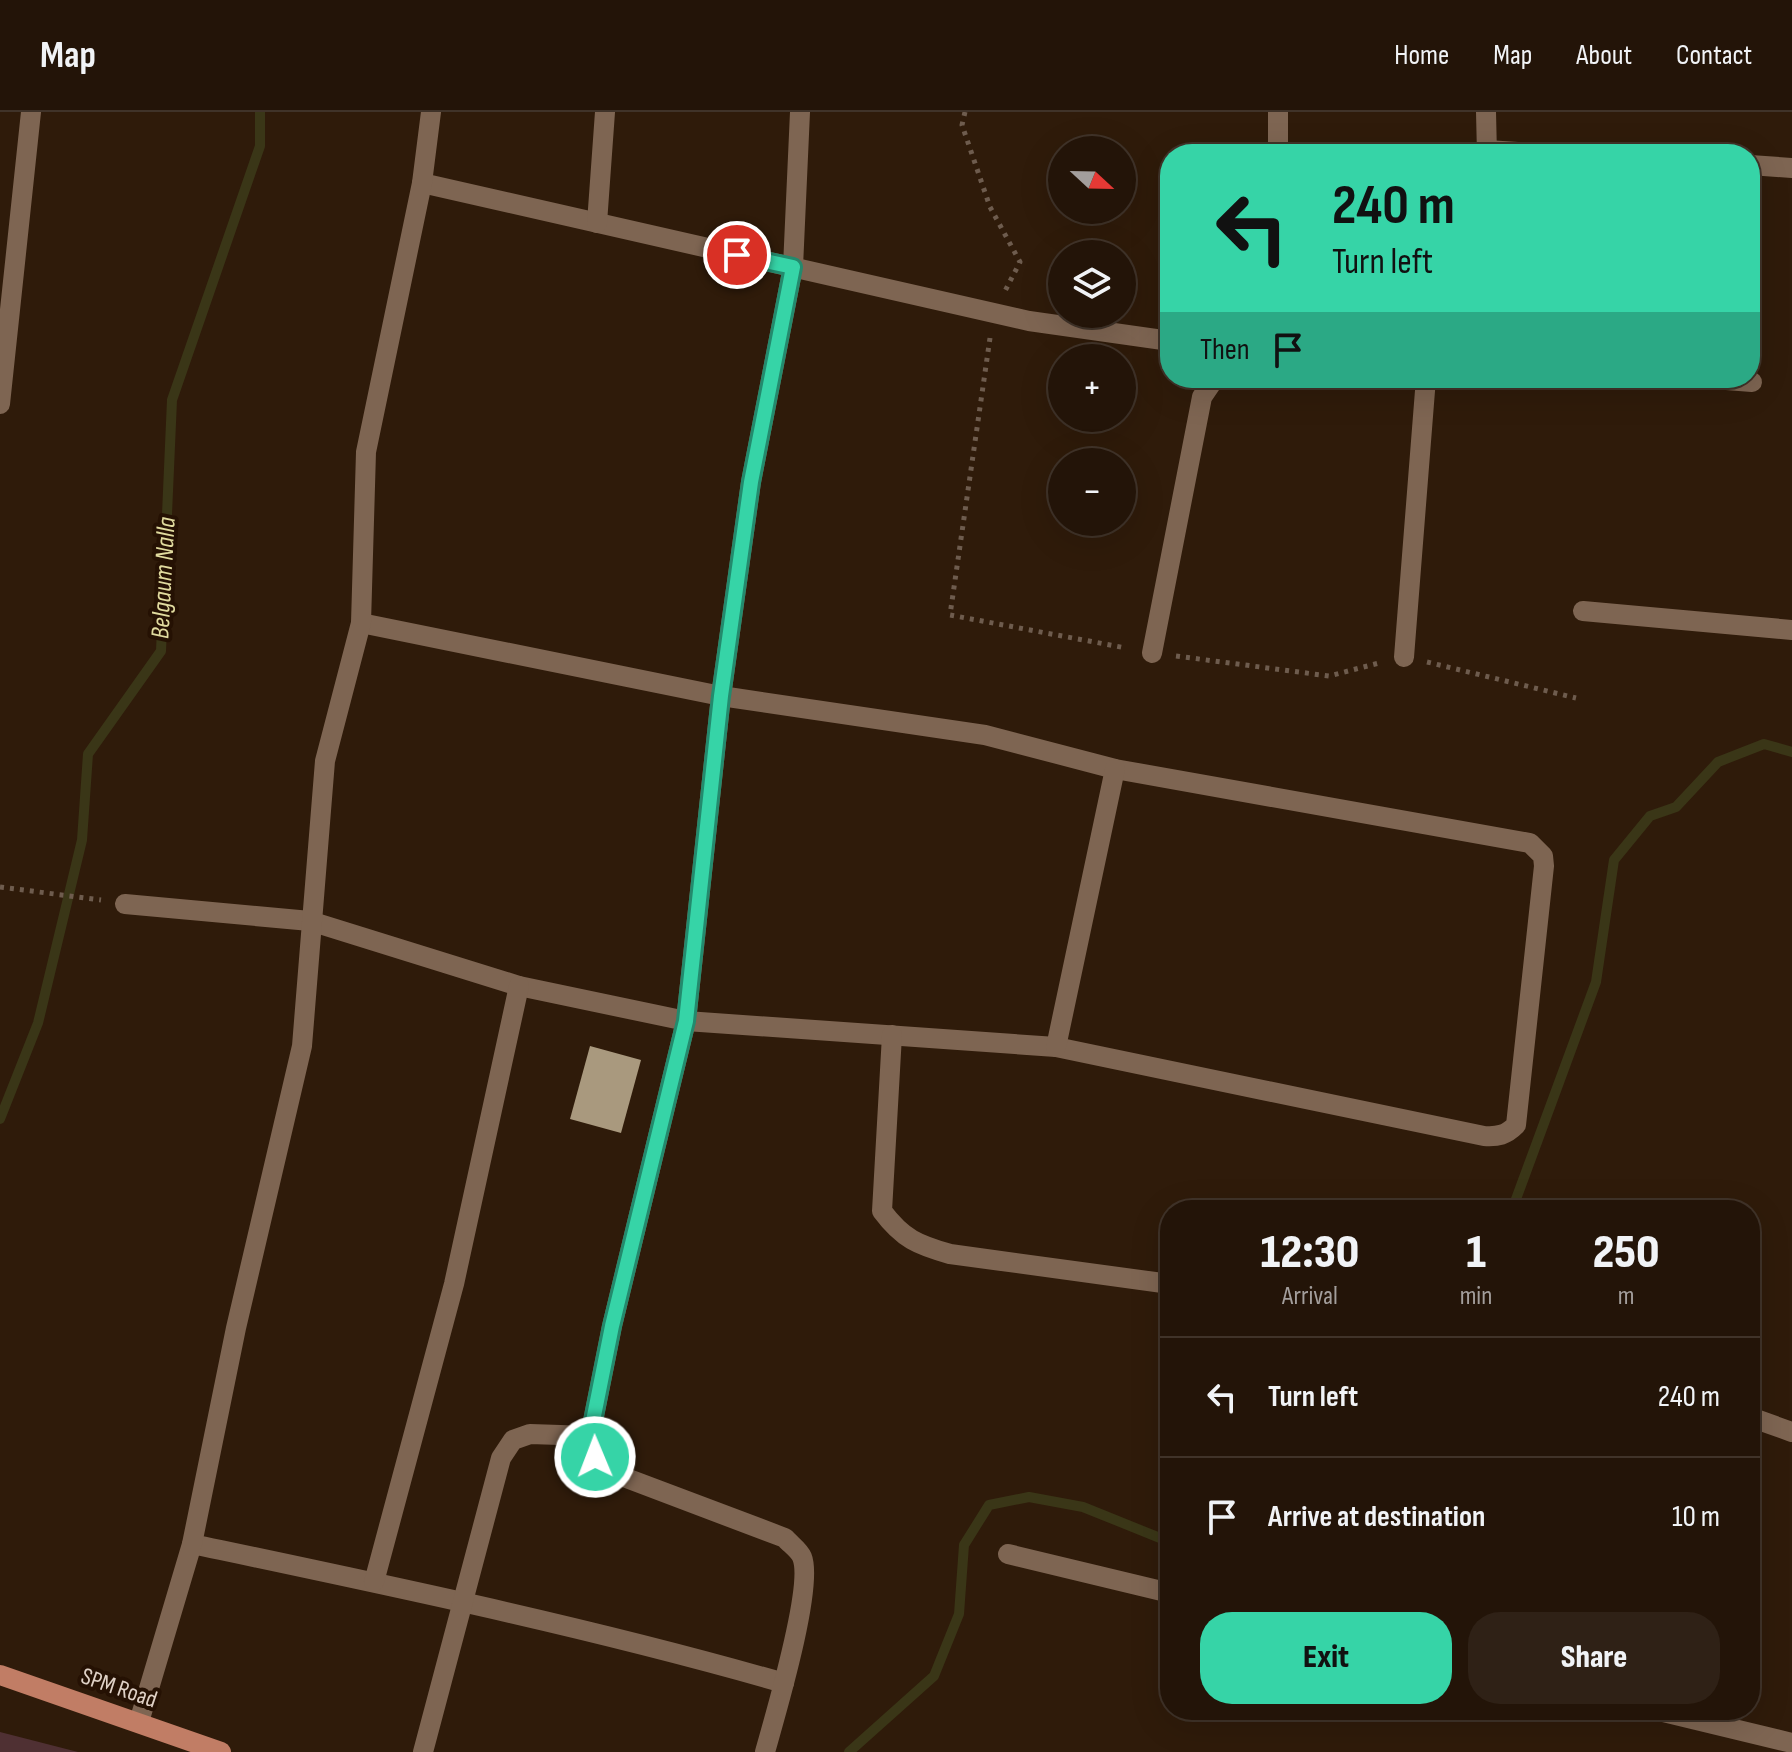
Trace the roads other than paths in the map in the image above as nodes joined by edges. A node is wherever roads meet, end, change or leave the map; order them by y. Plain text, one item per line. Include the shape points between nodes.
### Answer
1 (31, 112) edge
2 (431, 112) edge
3 (605, 112) edge
4 (800, 112) edge
5 (1278, 112) edge
6 (1486, 112) edge
7 (1278, 144) edge
8 (1487, 144) edge
9 (1760, 166) edge
10 (1792, 168) edge
11 (422, 183) junction
12 (597, 223) junction
13 (793, 267) junction
14 (1160, 340) edge
15 (1208, 388) edge
16 (1425, 388) edge
17 (0, 404) edge
18 (1583, 611) dead end
19 (361, 623) junction
20 (1792, 630) edge
21 (1152, 653) road end
22 (1404, 657) road end
23 (721, 696) junction
24 (1115, 769) junction
25 (125, 904) road end
26 (310, 921) junction
27 (519, 986) junction
28 (686, 1021) junction
29 (892, 1035) junction
30 (1056, 1047) junction
31 (1160, 1283) edge
32 (1760, 1421) edge
33 (1792, 1432) edge
34 (590, 1436) junction
35 (192, 1544) junction
36 (1008, 1554) dead end
37 (374, 1582) junction
38 (1160, 1591) edge
39 (462, 1602) junction
40 (0, 1675) edge
41 (784, 1683) junction
42 (1697, 1720) edge
43 (139, 1722) junction
44 (1792, 1743) edge
45 (221, 1752) edge
46 (423, 1752) edge
47 (765, 1752) edge

1 - 17 street
2 - 11 street
3 - 12 street
4 - 13 street
5 - 7 street
6 - 8 street
9 - 10 street
11 - 12 street
11 - 19 street via 366,452
12 - 13 street
13 - 14 street via 1029,321
13 - 23 street via 751,482
15 - 21 street via 1202,397
16 - 22 street
18 - 20 street
19 - 23 street
19 - 26 street via 325,761
23 - 24 street via 985,735
23 - 28 street
24 - 30 street
24 - 30 street via 1520,840 1538,848 1544,866 1520,1113 1508,1133 1484,1136
25 - 26 street
26 - 27 street
26 - 35 street via 302,1046
27 - 28 street
27 - 37 street via 454,1284
28 - 29 street
28 - 34 street
29 - 30 street
29 - 31 street via 882,1211 897,1232 950,1254
32 - 33 street
34 - 39 street via 530,1434 513,1440 501,1458
34 - 41 street via 595,1457 613,1473 785,1538 802,1556 806,1582
35 - 37 street
35 - 43 street
36 - 38 street
37 - 39 street
39 - 41 street via 657,1646
39 - 46 street
40 - 43 main road, SPM Road
41 - 47 street
42 - 44 street
43 - 45 main road, SPM Road

